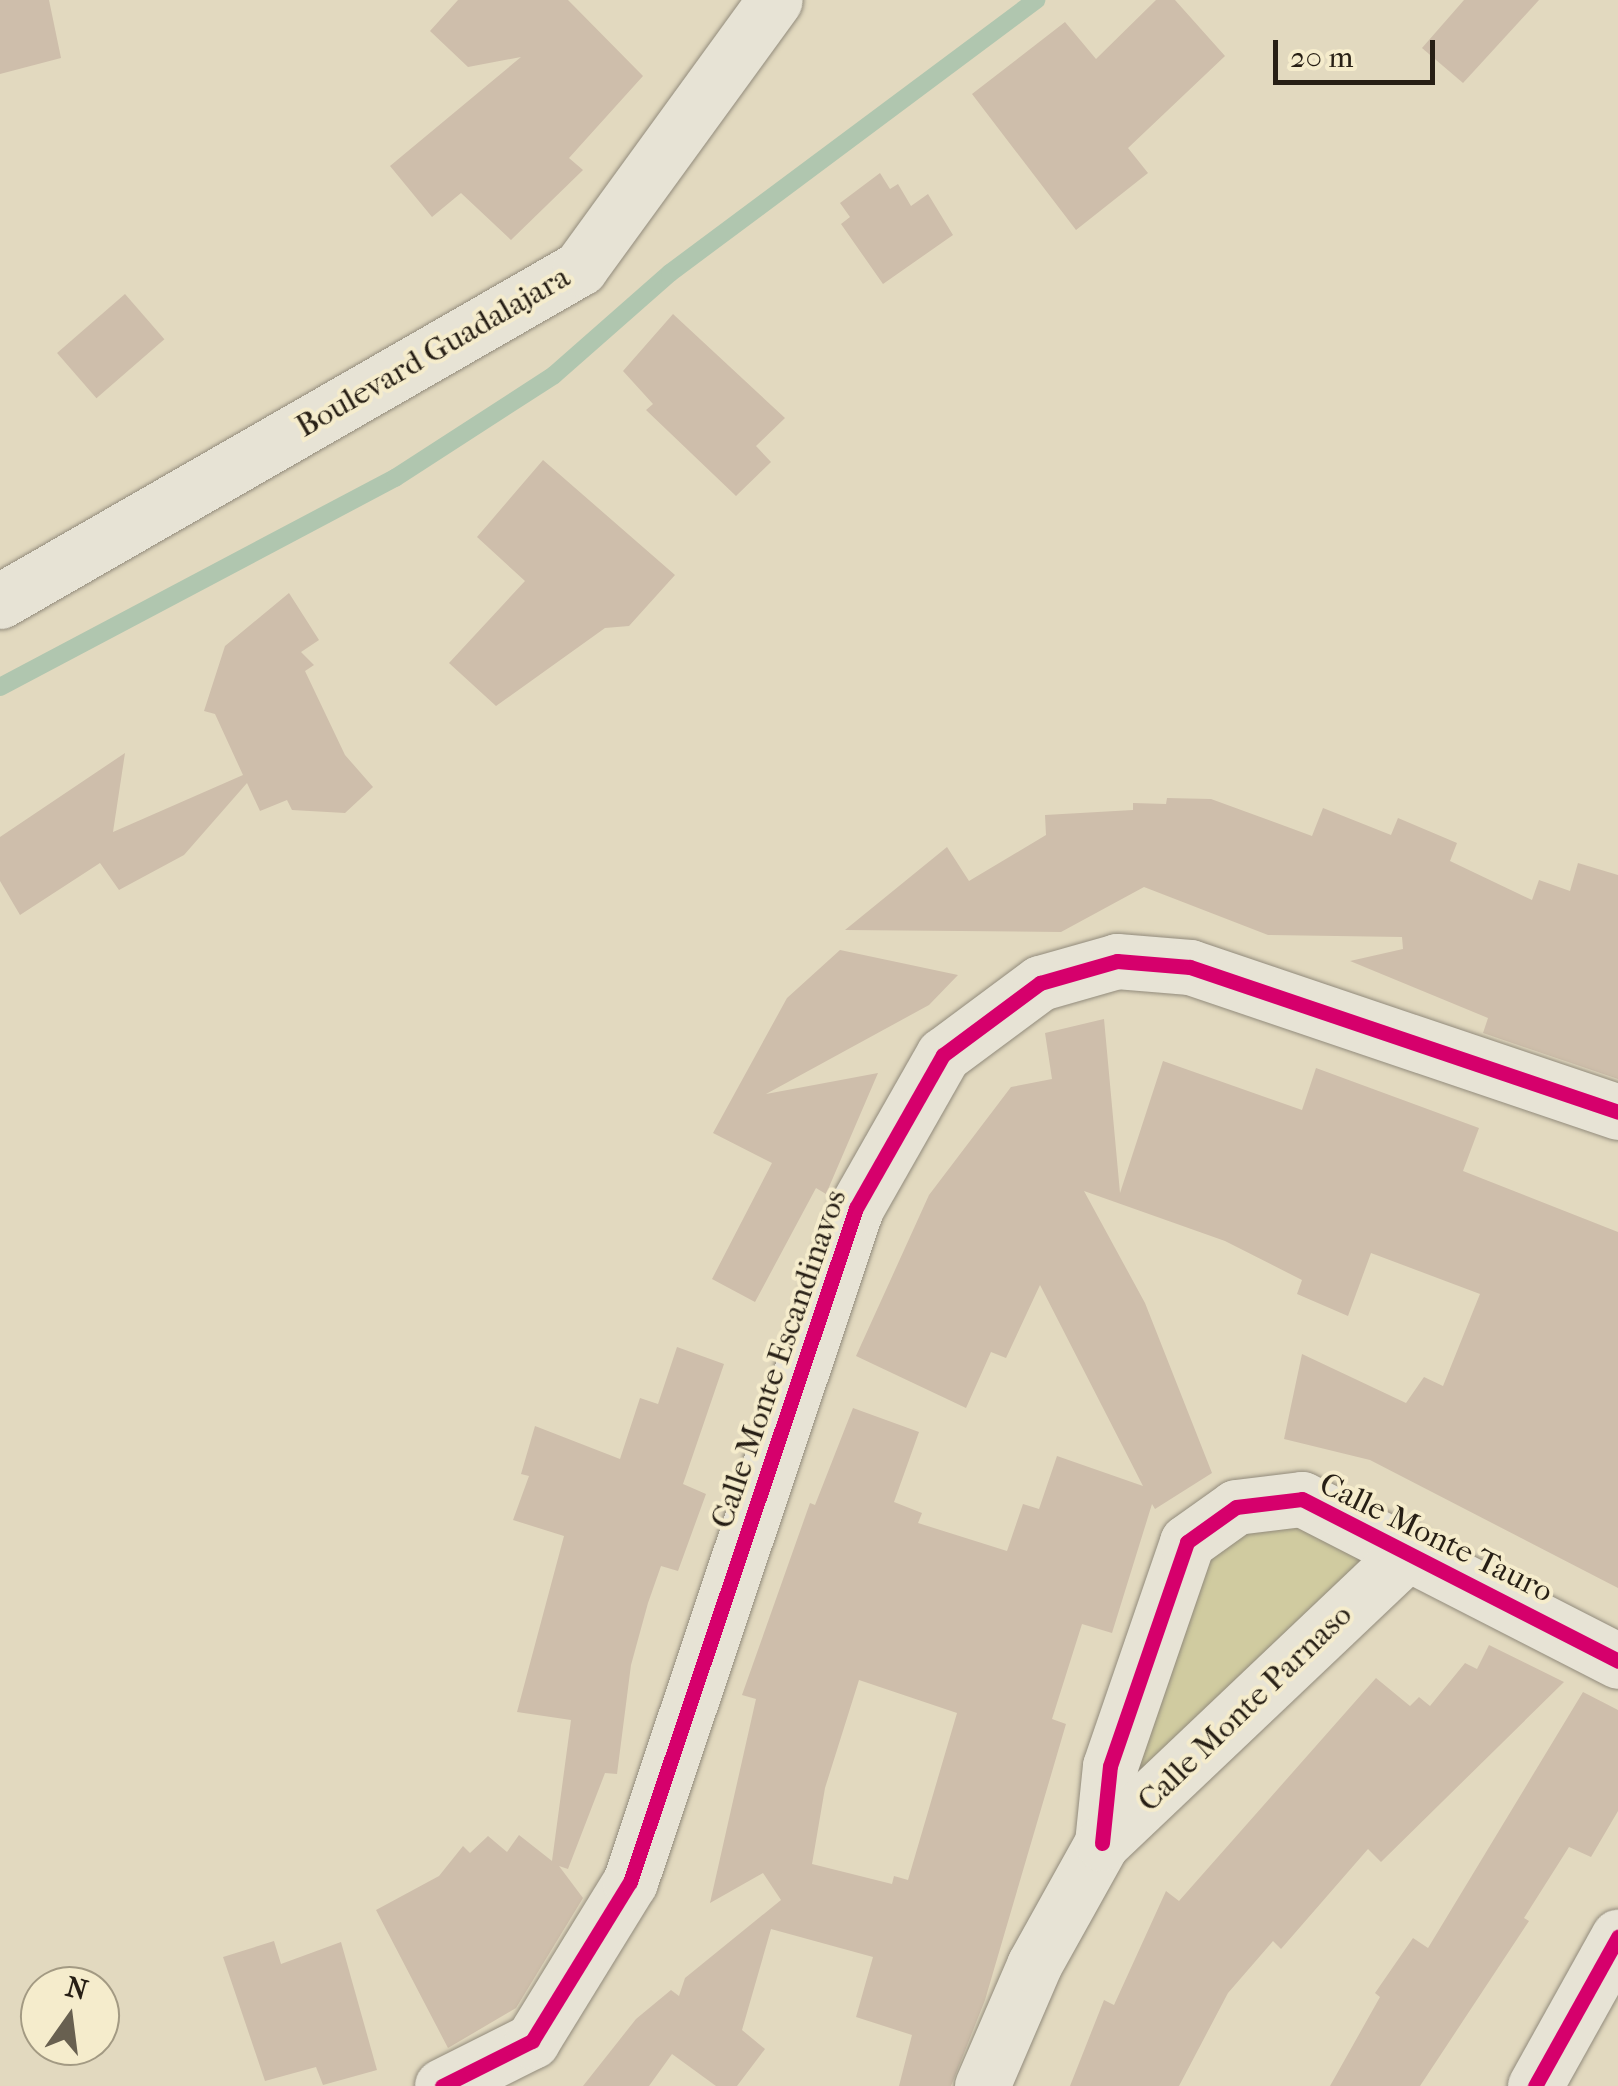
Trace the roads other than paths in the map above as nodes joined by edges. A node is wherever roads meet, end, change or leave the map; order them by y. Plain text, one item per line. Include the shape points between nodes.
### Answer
1 (774, 0) edge
2 (0, 600) edge
3 (1618, 1112) edge
4 (1410, 1552) junction
5 (1618, 1661) edge
6 (1102, 1843) junction
7 (1618, 1937) edge
8 (442, 2086) edge
9 (982, 2086) edge
10 (1536, 2086) edge

1 - 2 street, Boulevard Guadalajara via 580,268
3 - 8 street, Calle Monte Escandinavos via 1190,967 1117,961 1040,984 943,1055 856,1208 630,1882 532,2041
4 - 5 street, Calle Monte Tauro
4 - 6 street, Calle Monte Parnaso
4 - 6 street, Calle Monte Tauro via 1302,1499 1236,1507 1187,1542 1110,1766
6 - 9 street, Calle Monte Parnaso via 1034,1965
7 - 10 street

